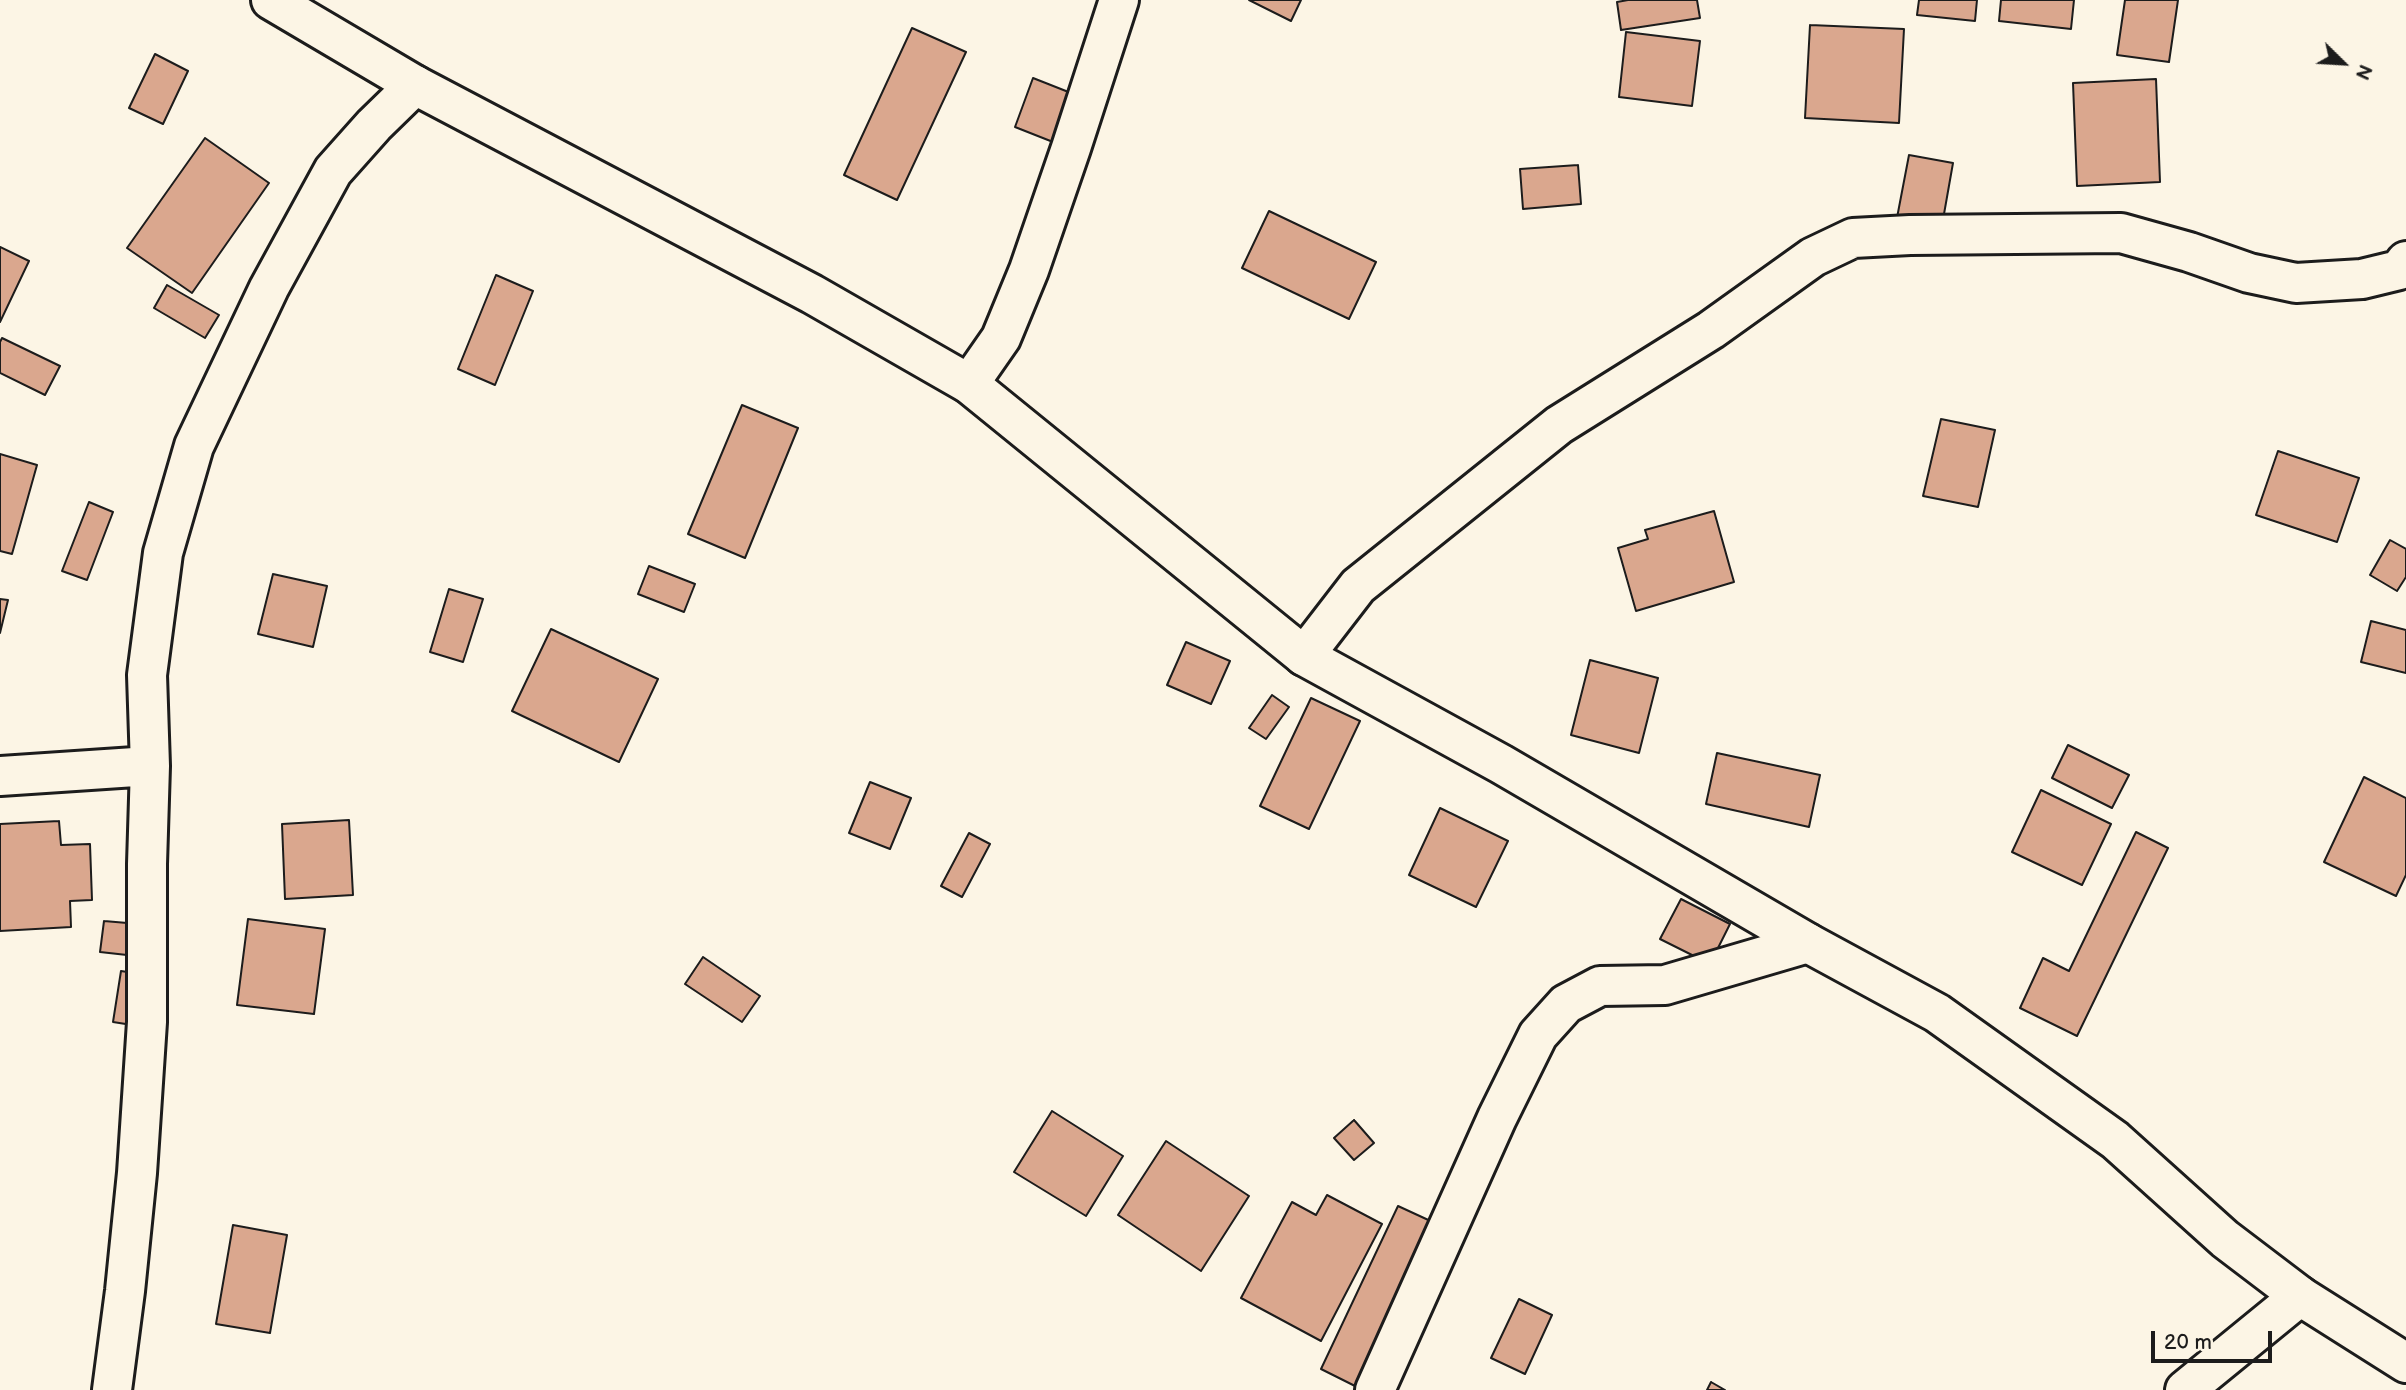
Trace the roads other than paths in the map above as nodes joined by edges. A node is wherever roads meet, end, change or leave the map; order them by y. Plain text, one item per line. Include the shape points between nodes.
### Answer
1 (271, 0) edge
2 (1119, 0) edge
3 (415, 85) junction
4 (2406, 261) edge
5 (969, 384) junction
6 (1304, 656) junction
7 (150, 766) junction
8 (0, 776) edge
9 (1808, 943) junction
10 (2300, 1296) junction
11 (2406, 1363) edge
12 (112, 1390) edge
13 (1375, 1390) edge
14 (2185, 1390) edge

1 - 3 street
2 - 5 street via 1029,270 1001,338
3 - 5 street via 812,294
3 - 7 street via 333,171 269,288 194,446 163,554 147,675
4 - 6 street via 2399,270 2362,279 2295,283 2121,233 1853,238 1813,257 1711,330 1559,425 1358,586
5 - 6 street
6 - 9 street via 1501,764
7 - 8 street
7 - 12 street via 146,1022 137,1173
9 - 10 street via 1937,1013 2115,1140 2225,1239
9 - 13 street via 1665,985 1600,986 1566,1004 1538,1035
10 - 11 street
10 - 14 street

